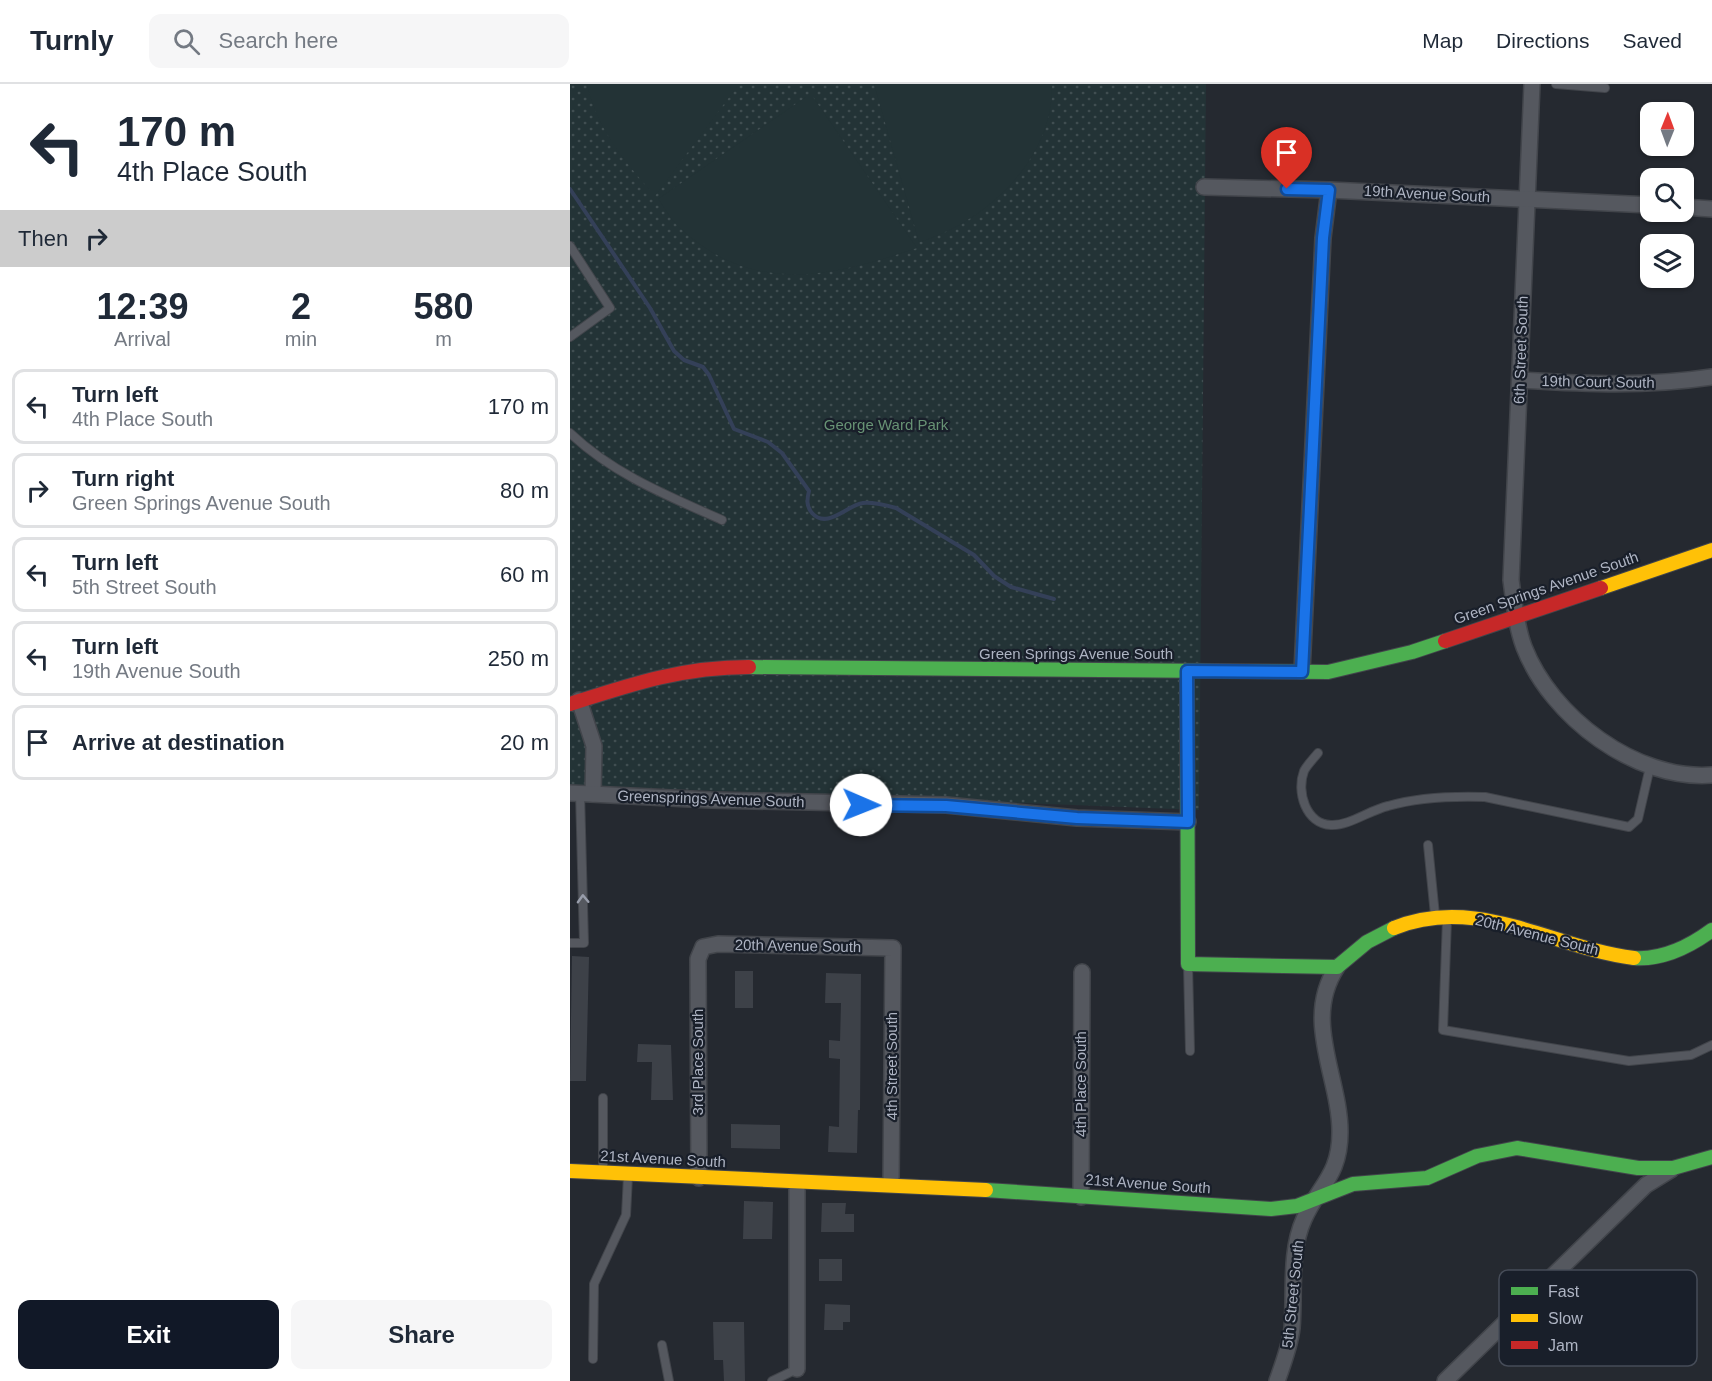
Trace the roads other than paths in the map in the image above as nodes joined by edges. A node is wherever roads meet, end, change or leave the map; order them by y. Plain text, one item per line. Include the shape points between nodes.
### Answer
1 (1532, 84) edge
2 (1556, 84) edge
3 (1605, 88) dead end
4 (1204, 187) dead end
5 (1329, 190) junction
6 (1526, 199) junction
7 (1640, 205) edge
8 (1694, 208) edge
9 (1712, 209) edge
10 (570, 246) edge
11 (570, 337) edge
12 (1712, 376) edge
13 (1520, 380) junction
14 (570, 433) edge
15 (722, 520) dead end
16 (1712, 550) edge
17 (1516, 615) junction
18 (1187, 671) junction
19 (1302, 672) junction
20 (575, 702) edge
21 (1318, 753) dead end
22 (1650, 767) junction
23 (1712, 775) edge
24 (581, 793) edge
25 (1188, 822) junction
26 (1428, 845) dead end
27 (1442, 916) junction
28 (1712, 930) edge
29 (570, 943) edge
30 (703, 947) joint
31 (893, 948) joint
32 (1188, 964) junction
33 (1337, 967) junction
34 (1082, 972) dead end
35 (1712, 1045) edge
36 (1190, 1051) dead end
37 (603, 1098) dead end
38 (1712, 1157) edge
39 (1673, 1168) junction
40 (570, 1171) edge
41 (603, 1173) junction
42 (628, 1174) junction
43 (699, 1178) junction
44 (797, 1183) junction
45 (891, 1184) junction
46 (1081, 1197) junction
47 (1318, 1198) junction
48 (1559, 1270) edge
49 (1499, 1328) edge
50 (662, 1345) dead end
51 (593, 1359) dead end
52 (797, 1369) joint
53 (669, 1381) edge
54 (772, 1381) edge
55 (1277, 1381) edge
56 (1445, 1381) edge

1 - 6 street, 6th Street South
2 - 3 lane
4 - 5 street, 19th Avenue South
5 - 6 street, 19th Avenue South
5 - 19 street via 1323,238
6 - 7 street, 19th Avenue South
6 - 13 street, 6th Street South
8 - 9 street
10 - 11 lane via 610,308
12 - 13 street, 19th Court South via 1620,385
13 - 17 street, 6th Street South via 1511,579
14 - 15 lane via 628,476
16 - 17 street, Green Springs Avenue South
17 - 19 street, Green Springs Avenue South via 1413,652 1343,669
17 - 22 street, 6th Street South via 1524,647 1541,679 1572,718 1612,748
18 - 19 street, Green Springs Avenue South
18 - 20 street, Green Springs Avenue South via 723,668 657,676
18 - 25 street
20 - 24 street via 594,746
21 - 22 lane via 1304,771 1302,789 1306,811 1331,825 1388,806 1466,796 1629,827 1638,819
22 - 23 street, 6th Street South
24 - 25 street, Greensprings Avenue South via 946,806 1077,818
29 -> 24 lane via 584,943
25 - 32 street
26 - 27 lane
27 - 28 street, 20th Avenue South via 1482,917 1623,957 1658,958 1690,945
27 - 33 street, 20th Avenue South via 1380,934
27 - 35 lane via 1443,1030 1629,1060 1691,1055
30 - 31 street, 20th Avenue South via 718,944
30 - 43 street, 3rd Place South via 698,959
31 - 45 street, 4th Street South
32 - 33 street
32 - 36 lane
33 - 47 street, 5th Street South via 1322,1019 1340,1133 1337,1161
34 - 46 street, 4th Place South
37 - 41 lane
38 - 39 street, 21st Avenue South
39 - 47 street, 21st Avenue South via 1638,1168 1516,1148 1477,1156 1427,1178 1353,1184
39 - 48 street via 1646,1185
40 - 41 street, 21st Avenue South
41 - 42 street, 21st Avenue South
42 - 43 street, 21st Avenue South
42 - 51 lane via 626,1215 594,1284
43 - 44 street, 21st Avenue South
44 - 45 street, 21st Avenue South
44 - 52 street
45 - 46 street, 21st Avenue South
46 - 47 street, 21st Avenue South via 1271,1209
47 - 55 street, 5th Street South via 1299,1232 1292,1329
49 - 56 street
50 - 53 lane
52 - 54 lane

